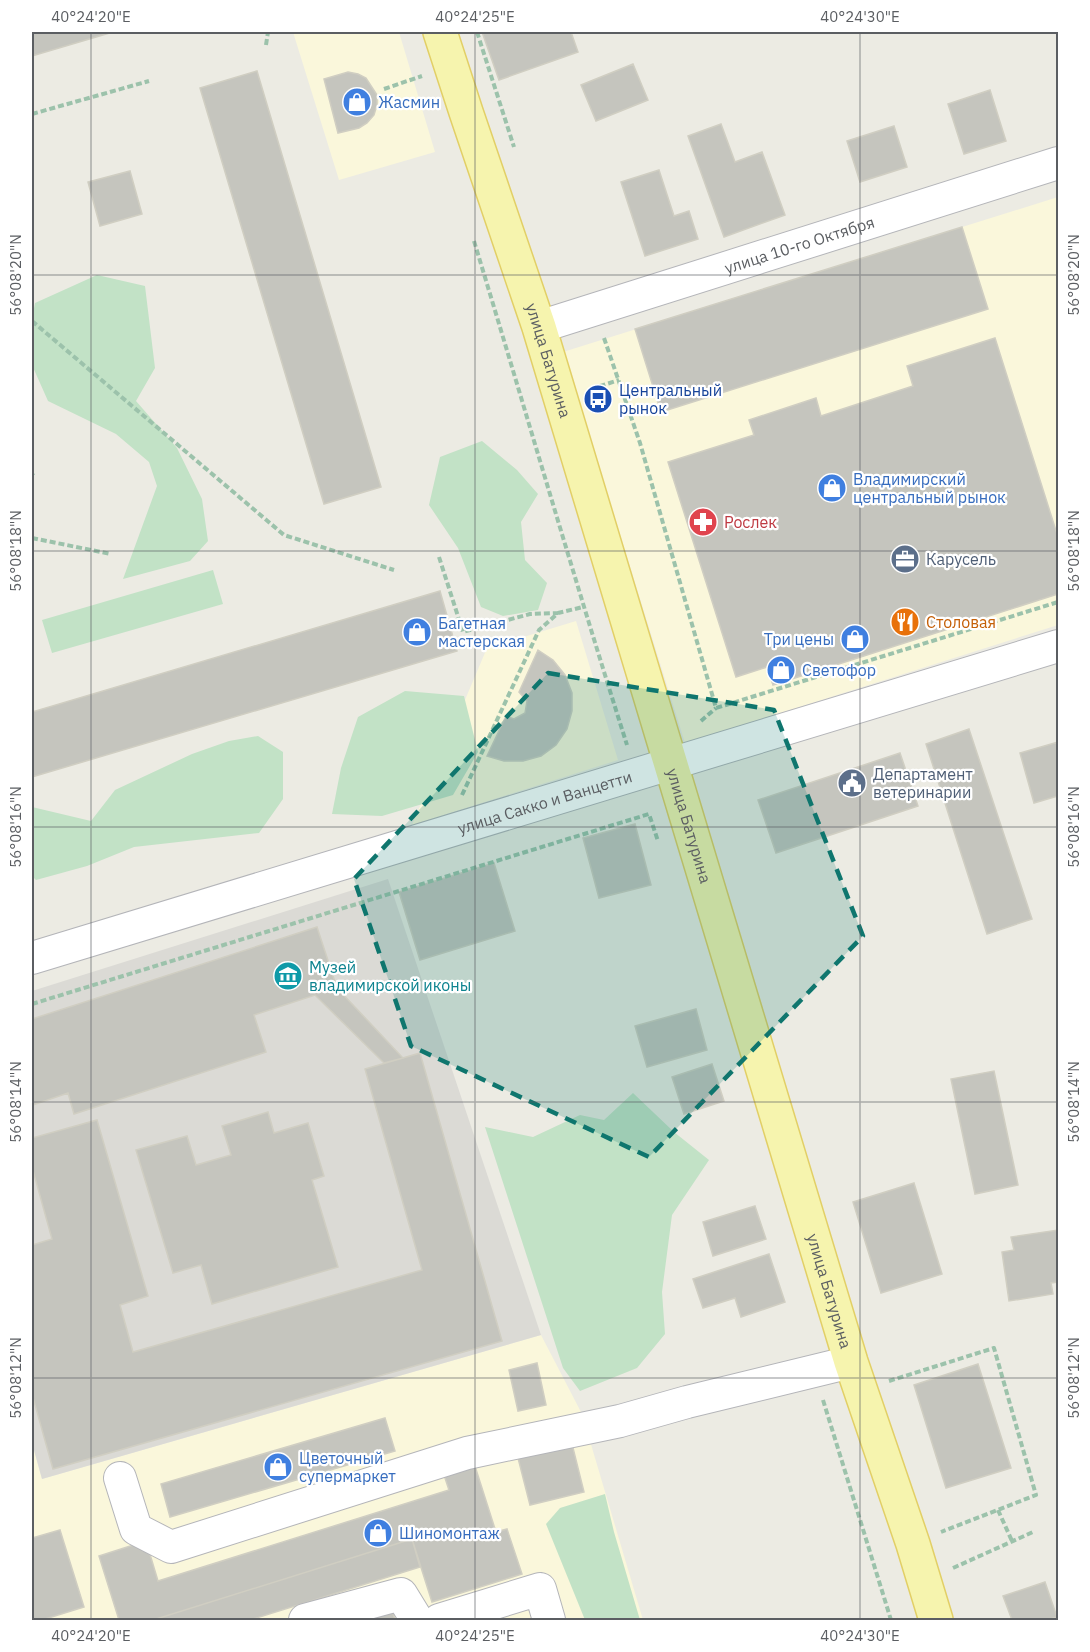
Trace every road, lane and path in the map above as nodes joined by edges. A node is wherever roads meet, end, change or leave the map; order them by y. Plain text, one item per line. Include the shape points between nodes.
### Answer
1 (268, 32) edge
2 (440, 32) edge
3 (266, 45) dead end
4 (419, 65) dead end
5 (422, 76) junction
6 (149, 81) dead end
7 (425, 86) dead end
8 (384, 89) dead end
9 (32, 114) edge
10 (1059, 163) edge
11 (472, 236) dead end
12 (32, 321) edge
13 (539, 327) junction
14 (607, 346) dead end
15 (619, 380) junction
16 (589, 389) dead end
17 (32, 538) edge
18 (111, 554) dead end
19 (439, 556) dead end
20 (394, 570) dead end
21 (1059, 603) edge
22 (583, 607) junction
23 (558, 613) junction
24 (1059, 646) edge
25 (629, 750) dead end
26 (672, 764) junction
27 (460, 799) dead end
28 (648, 814) dead end
29 (32, 958) edge
30 (32, 1004) edge
31 (856, 1376) junction
32 (823, 1403) dead end
33 (120, 1478) dead end
34 (998, 1510) junction
35 (1033, 1532) dead end
36 (933, 1536) dead end
37 (1012, 1541) junction
38 (944, 1572) dead end
39 (305, 1620) edge
40 (417, 1620) edge
41 (439, 1620) edge
42 (549, 1620) edge
43 (936, 1620) edge

1 - 3 path
2 - 13 main road, улица Батурина
4 - 5 path
5 - 7 path
5 - 8 path
6 - 9 path
10 - 13 street, улица 10-го Октября
11 - 22 path
12 - 20 path via 284,535
13 - 26 main road, улица Батурина
14 - 15 path
15 - 16 path
15 - 21 path via 716,708
17 - 18 path
19 - 23 path via 463,632 530,614
22 - 23 path
22 - 25 path
23 - 27 path via 539,630
24 - 26 street, улица Сакко и Ванцетти
26 - 29 street, улица Сакко и Ванцетти
26 - 31 main road, улица Батурина
28 - 30 path
31 - 32 path
31 - 33 street via 687,1402 620,1421 467,1453 171,1547 136,1529
31 - 34 path via 994,1348 1036,1495
31 - 43 main road, улица Батурина
34 - 36 path
34 - 37 path
35 - 37 path
37 - 38 path
39 - 40 street via 401,1594
41 - 42 street via 540,1589

